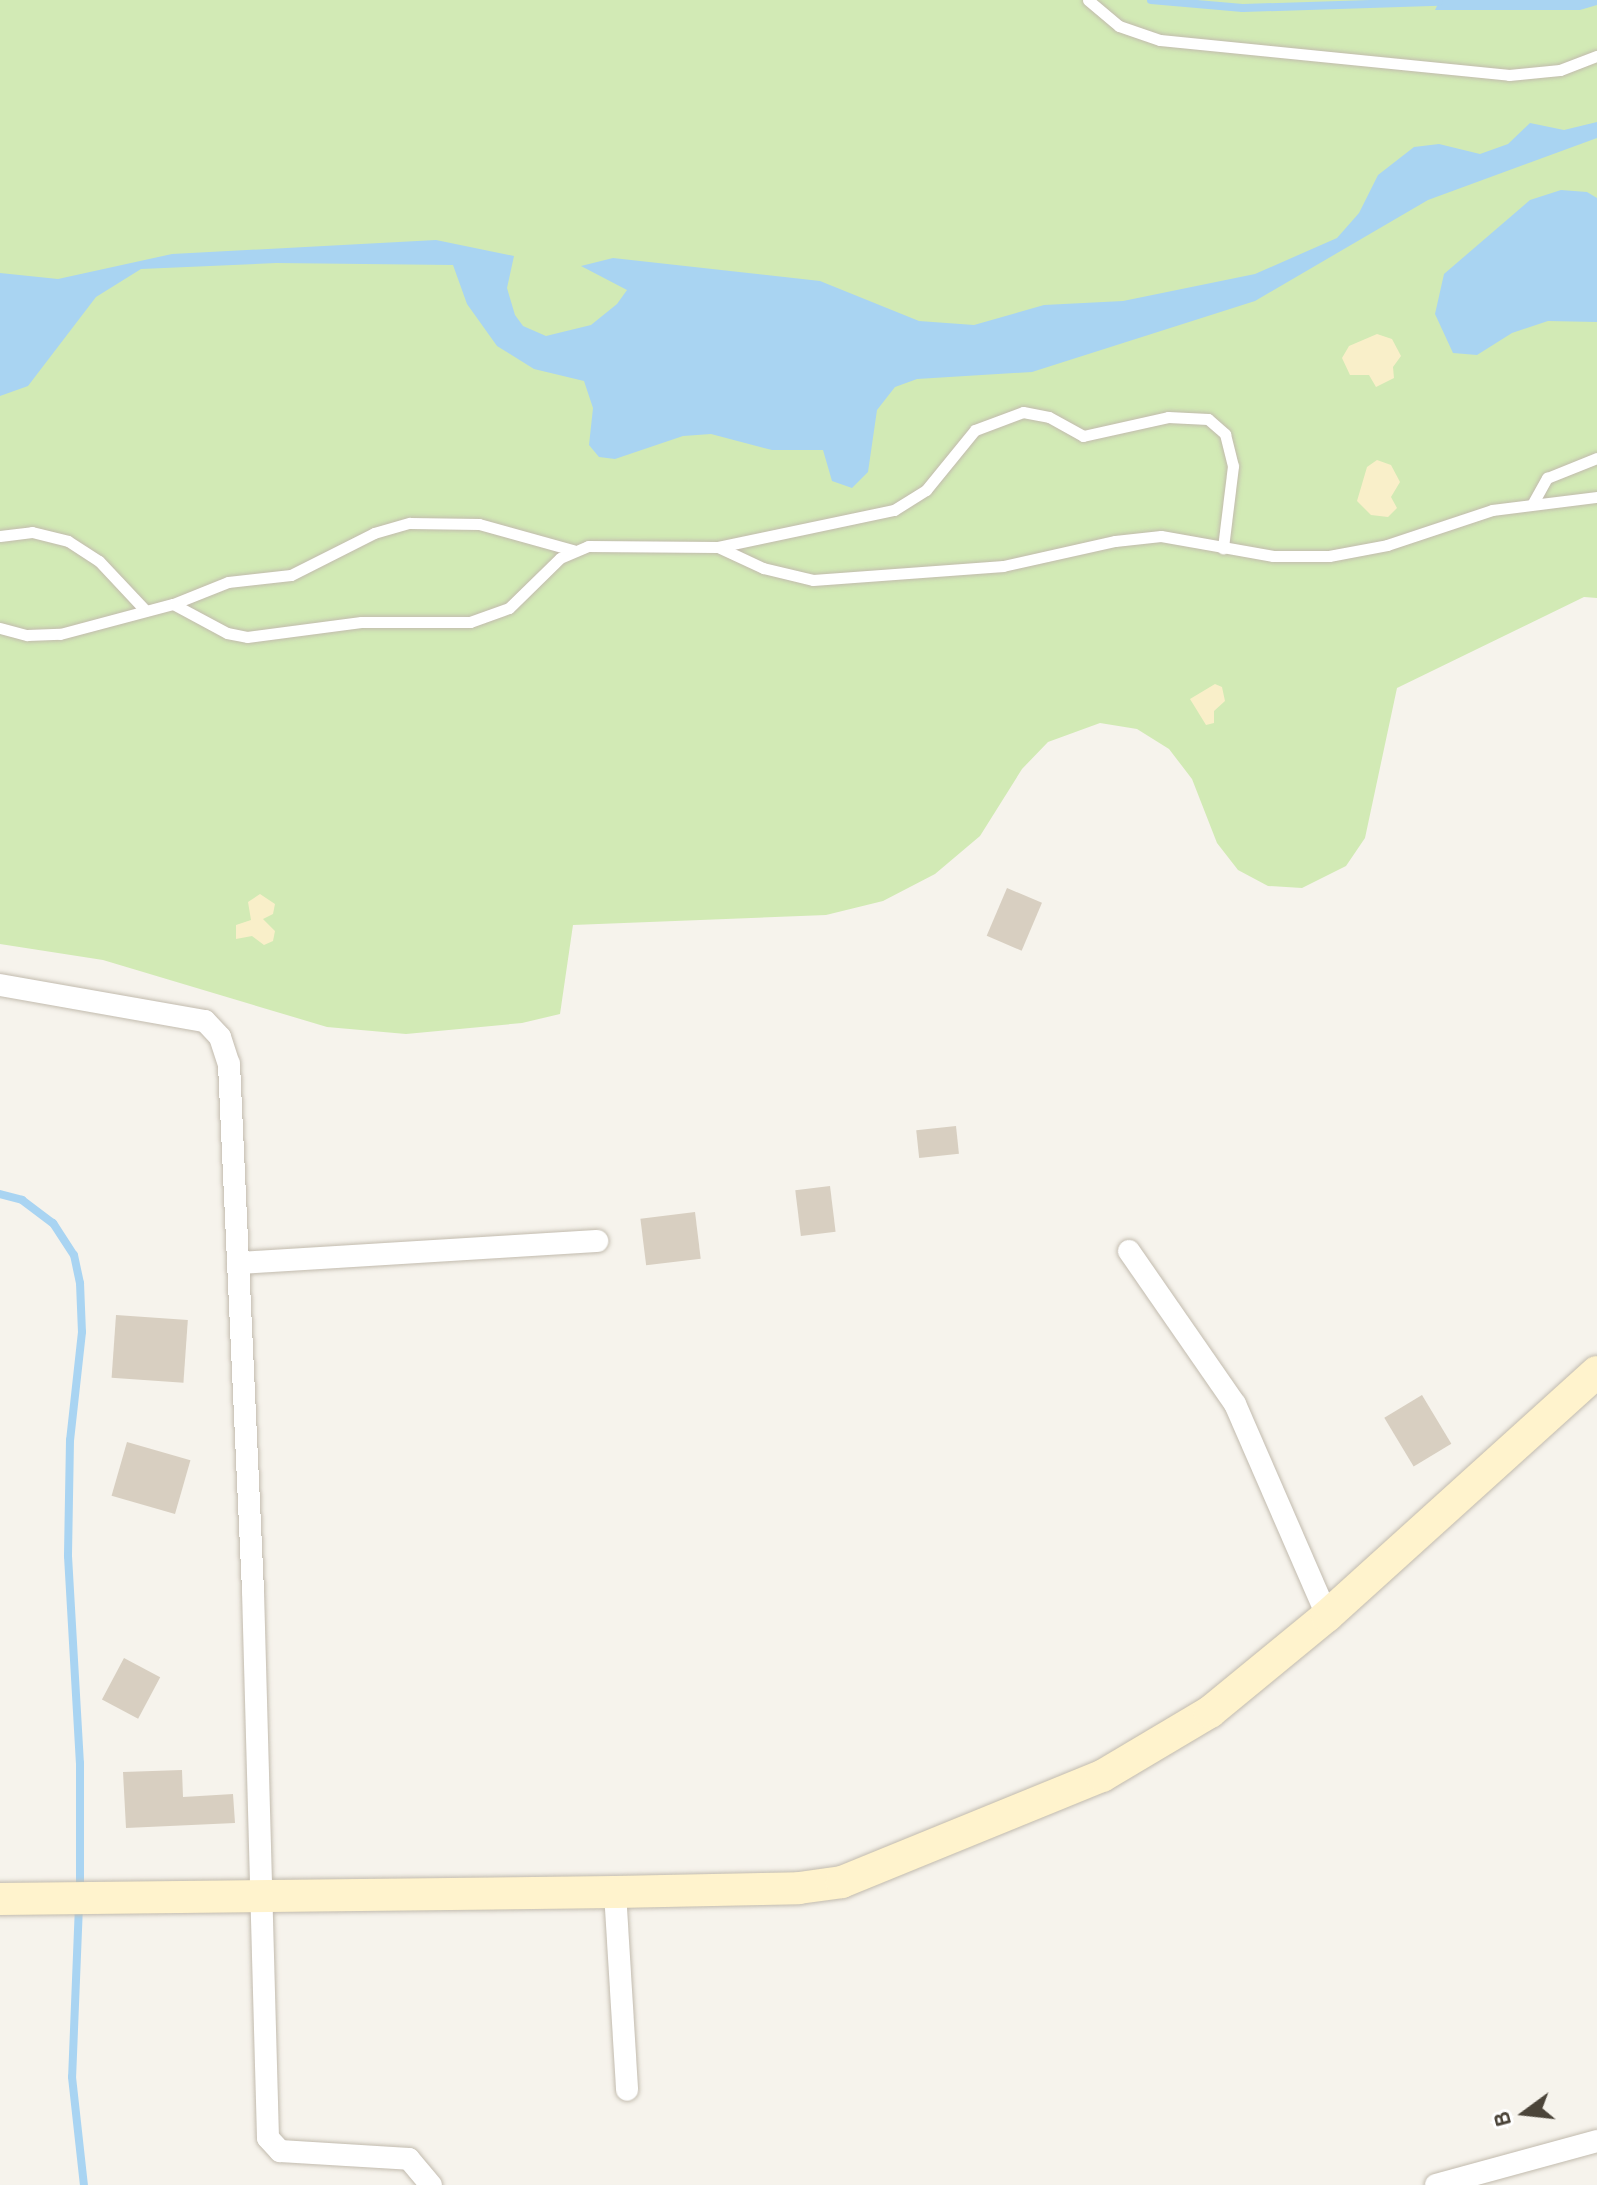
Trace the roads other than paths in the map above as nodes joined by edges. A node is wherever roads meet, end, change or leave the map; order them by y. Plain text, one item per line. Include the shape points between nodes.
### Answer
1 (1088, 0) edge
2 (1597, 56) edge
3 (1597, 458) edge
4 (1597, 497) edge
5 (1533, 503) junction
6 (0, 536) edge
7 (718, 547) junction
8 (1223, 548) junction
9 (573, 550) junction
10 (173, 604) junction
11 (144, 609) junction
12 (0, 628) edge
13 (0, 985) edge
14 (597, 1241) dead end
15 (1129, 1251) dead end
16 (238, 1263) junction
17 (1597, 1372) edge
18 (1327, 1616) junction
19 (615, 1892) junction
20 (265, 1893) junction
21 (15, 1899) edge
22 (627, 2090) dead end
23 (1597, 2141) edge
24 (431, 2185) edge
25 (1436, 2185) edge

1 - 2 lane via 1119,26 1160,40 1509,75 1560,70
3 - 5 lane via 1547,478
4 - 5 lane
5 - 8 lane via 1463,517 1387,545 1343,554 1273,556
6 - 11 lane via 32,532 68,541 99,561
7 - 8 lane via 763,568 813,580 1003,566 1138,537 1184,538
7 - 8 lane via 894,510 926,490 975,430 1023,412 1049,417 1083,436 1168,417 1208,419 1225,434 1233,466
7 - 9 lane
9 - 10 lane via 507,529 423,521 374,533 291,575 228,582
9 - 10 lane via 509,608 470,622 361,622 247,637
10 - 11 lane
11 - 12 lane via 60,634 27,635
13 - 16 street via 205,1021 220,1037 229,1064
14 - 16 street
15 - 18 street via 1235,1404
16 - 20 street
17 - 18 street
18 - 19 street via 1210,1712 1102,1776 857,1877 799,1888
19 - 20 street
19 - 22 street
20 - 21 street
20 - 24 street via 268,2138 280,2151 409,2159
23 - 25 street

